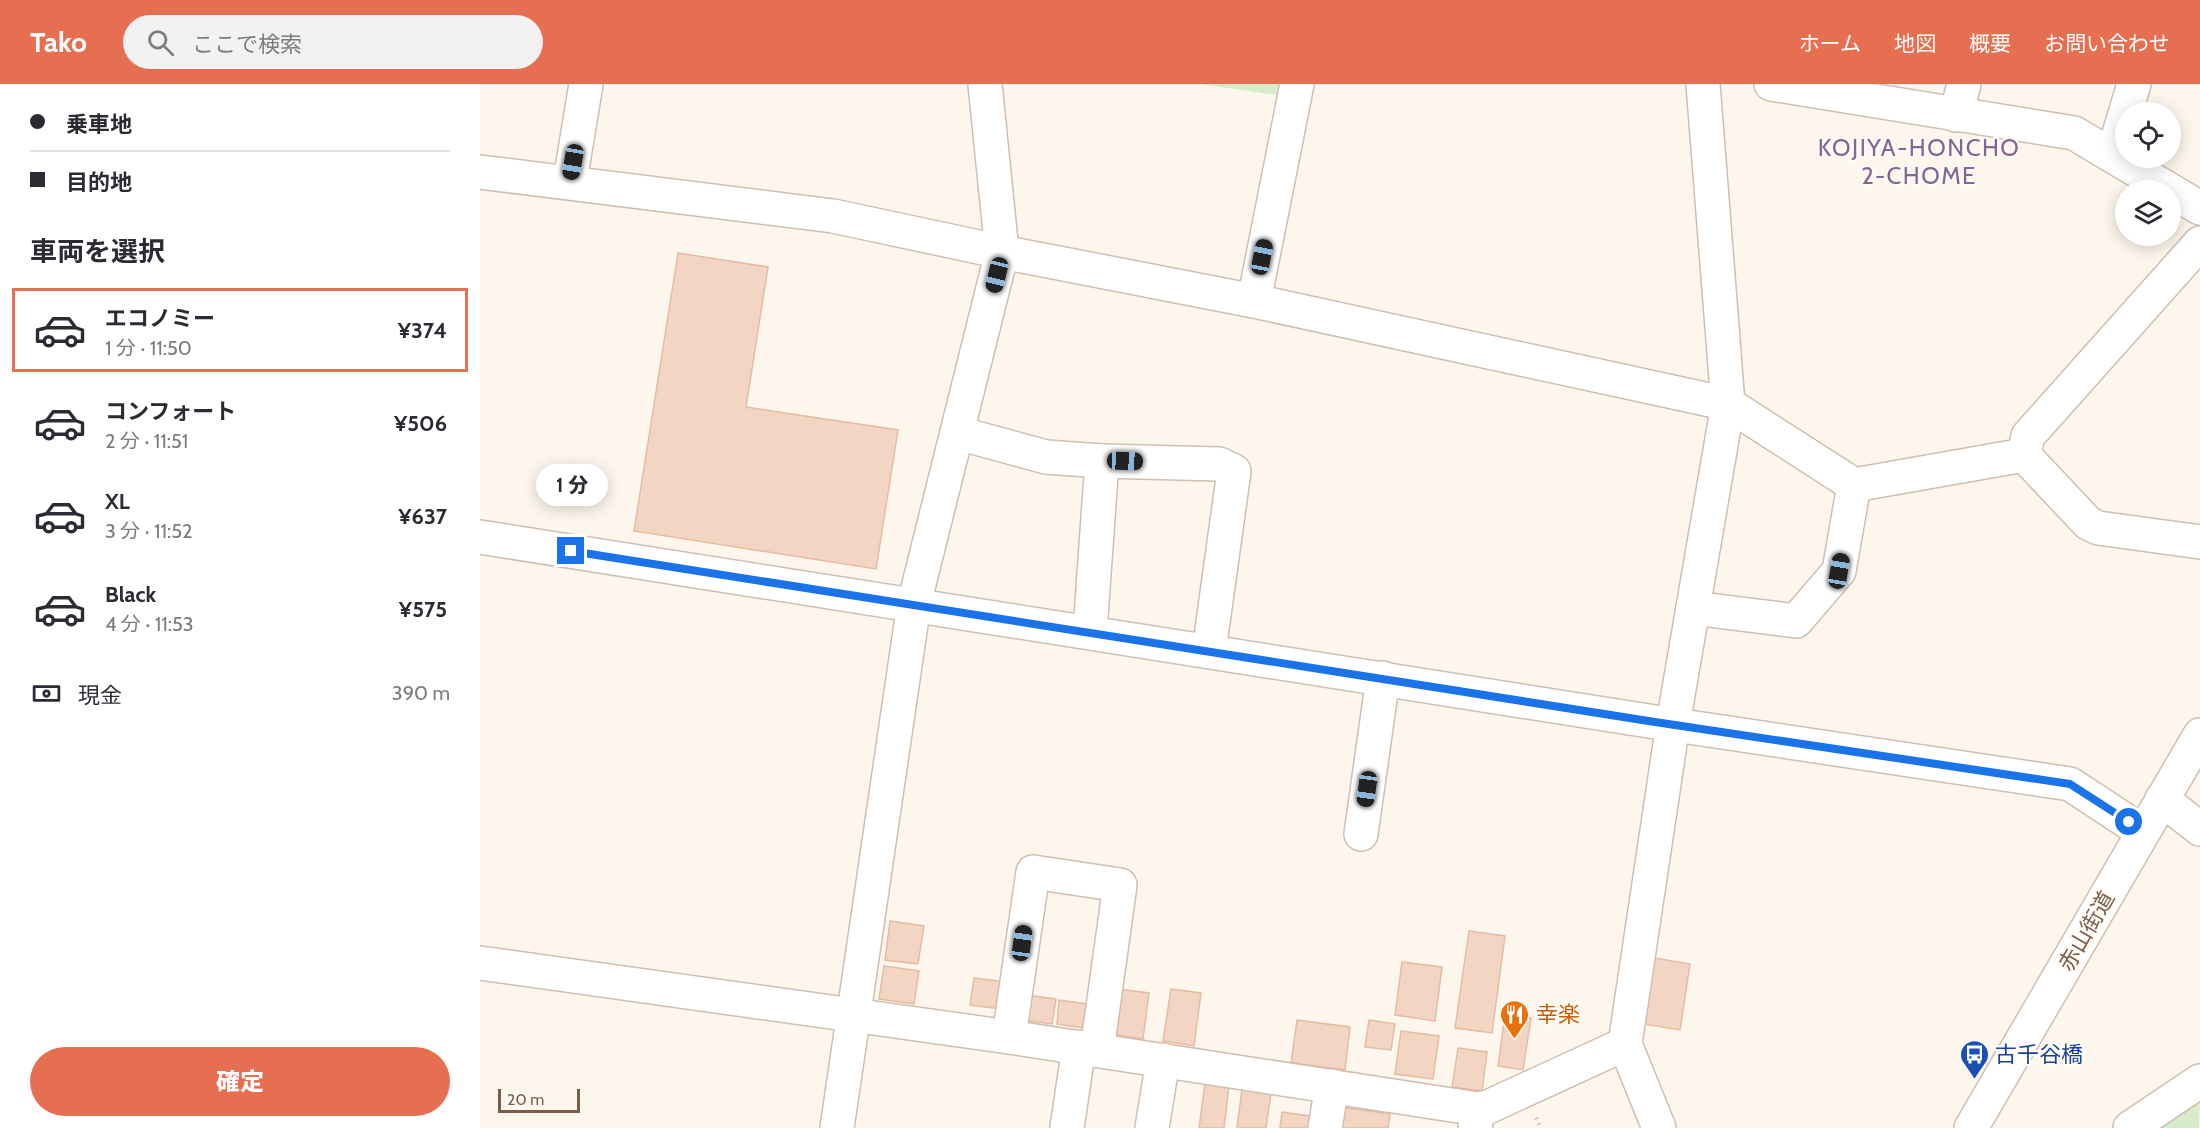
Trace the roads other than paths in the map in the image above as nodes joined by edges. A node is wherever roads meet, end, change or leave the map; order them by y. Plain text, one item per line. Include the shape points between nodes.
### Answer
1 (586, 84) edge
2 (985, 84) edge
3 (1297, 84) edge
4 (1703, 84) edge
5 (1771, 84) edge
6 (2134, 84) edge
7 (1960, 99) edge
8 (2113, 154) junction
9 (480, 172) edge
10 (570, 182) junction
11 (2200, 208) edge
12 (2200, 243) edge
13 (1002, 252) junction
14 (1254, 301) junction
15 (1728, 404) junction
16 (958, 432) junction
17 (2024, 455) junction
18 (1102, 461) junction
19 (1854, 485) junction
20 (480, 537) edge
21 (2200, 542) edge
22 (914, 604) junction
23 (1693, 608) junction
24 (1090, 631) junction
25 (1209, 651) junction
26 (1383, 678) junction
27 (1673, 724) junction
28 (2200, 735) edge
29 (2162, 799) junction
30 (2200, 829) edge
31 (2143, 832) junction
32 (1361, 834) dead end
33 (480, 963) edge
34 (853, 1015) junction
35 (1009, 1037) junction
36 (1625, 1044) junction
37 (1088, 1048) junction
38 (1163, 1060) junction
39 (2200, 1081) edge
40 (1332, 1086) junction
41 (1476, 1118) edge
42 (837, 1128) edge
43 (1067, 1128) edge
44 (1152, 1128) edge
45 (1326, 1128) edge
46 (1659, 1128) edge
47 (1971, 1128) edge
48 (2130, 1128) edge

1 - 10 street
2 - 13 street
3 - 14 street
4 - 15 street
5 - 7 street
6 - 8 street
7 - 8 street via 2074,133
8 - 11 street
9 - 10 street
10 - 13 street via 833,216
12 - 17 street via 2028,436
13 - 14 street
13 - 16 street
14 - 15 street
15 - 19 street
15 - 23 street
16 - 18 street via 1046,457
16 - 22 street
17 - 19 street
17 - 21 street via 2097,528
18 - 24 street
18 - 25 street via 1220,464 1234,471
19 - 23 street via 1839,571 1796,621
20 - 22 street
22 - 24 street
22 - 34 street
23 - 27 street
24 - 25 street
25 - 26 street
26 - 27 street
26 - 32 street
27 - 31 street via 2070,784
27 - 36 street
28 - 29 street, 赤山街道
29 - 30 street
29 - 31 street, 赤山街道
31 - 47 street, 赤山街道
33 - 34 street
34 - 35 street
34 - 42 street
35 - 37 street
35 - 37 street via 1033,872 1120,885
36 - 41 street via 1488,1107
36 - 46 street
37 - 38 street
37 - 43 street
38 - 40 street
38 - 44 street
39 - 48 street
40 - 41 street
40 - 45 street

